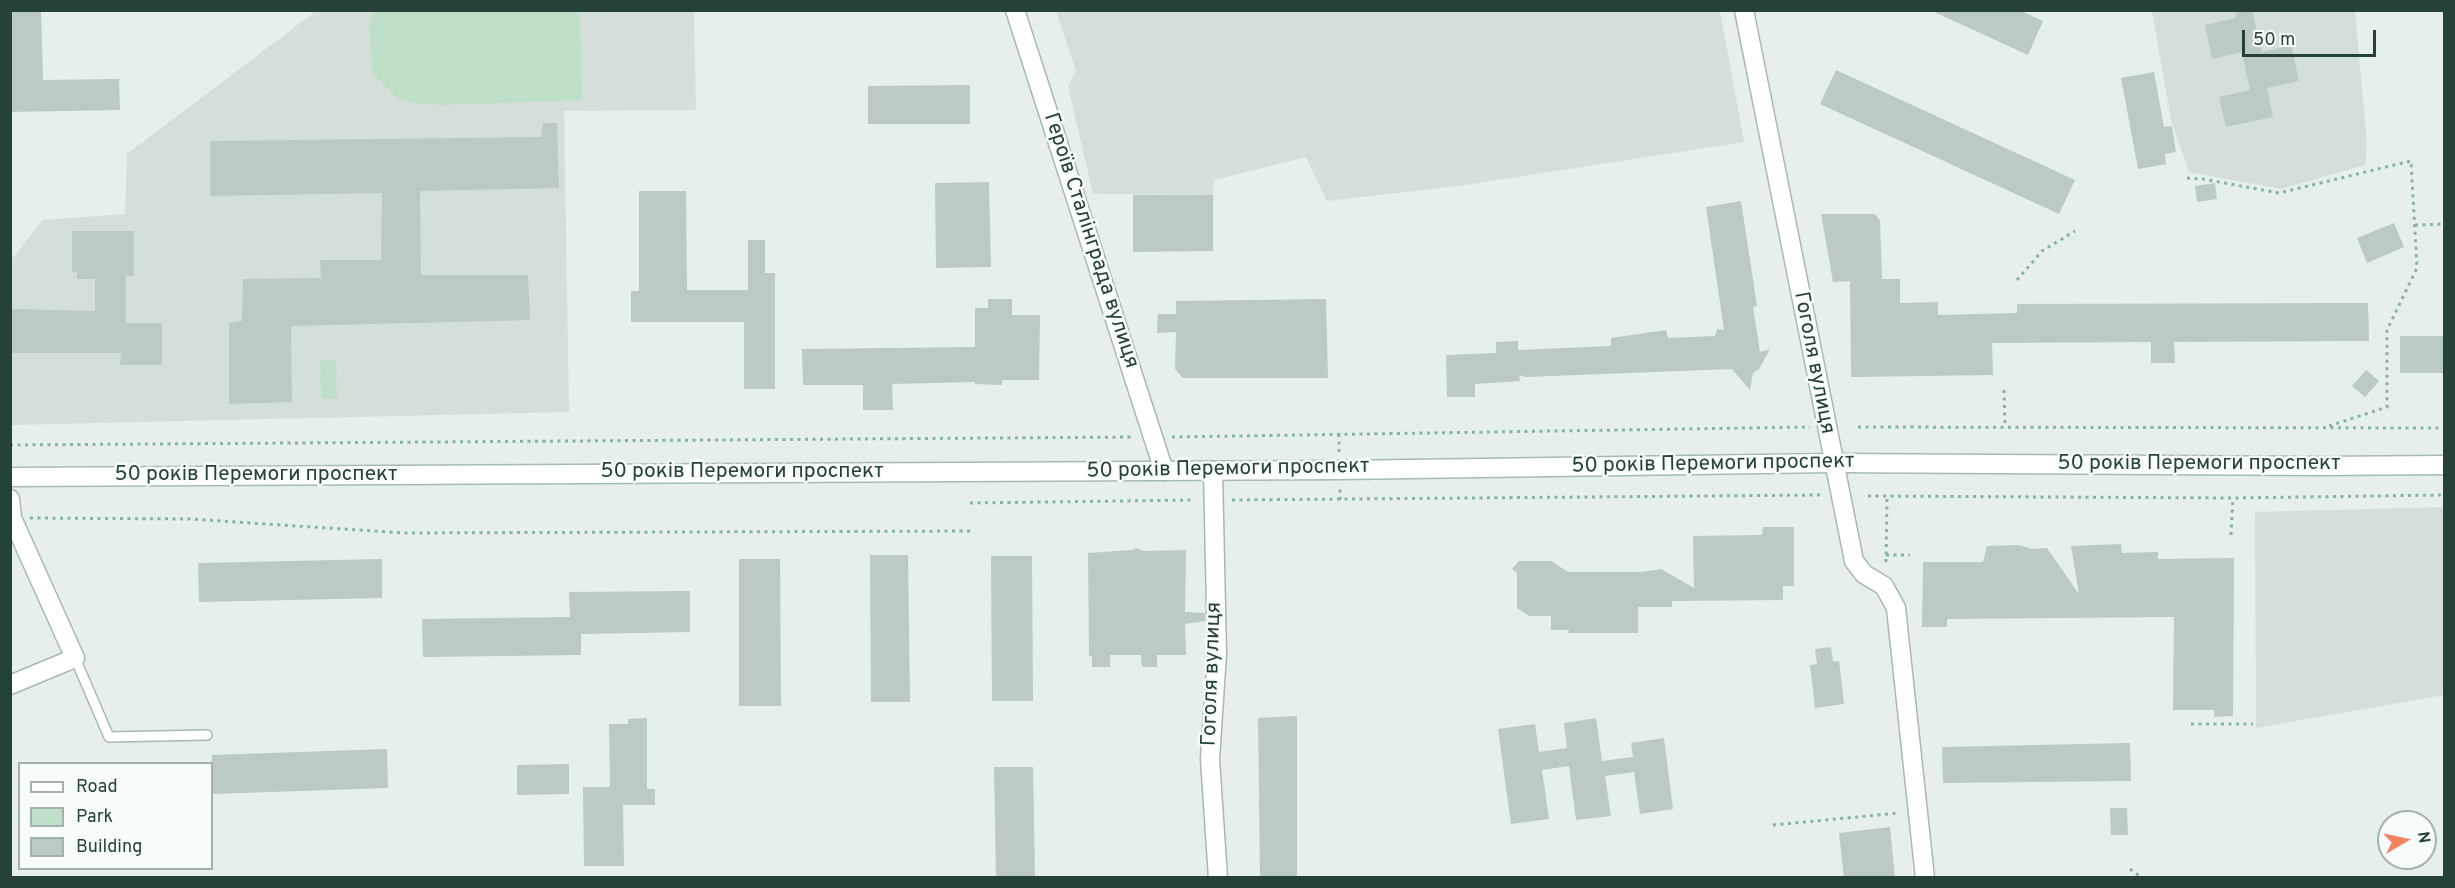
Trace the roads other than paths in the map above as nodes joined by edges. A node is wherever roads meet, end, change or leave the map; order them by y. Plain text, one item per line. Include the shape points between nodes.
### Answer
1 (1015, 10) edge
2 (1744, 10) edge
3 (1832, 463) junction
4 (2445, 465) edge
5 (1164, 471) junction
6 (1213, 471) junction
7 (10, 477) edge
8 (10, 499) edge
9 (12, 518) edge
10 (75, 658) junction
11 (10, 686) edge
12 (207, 735) dead end
13 (1218, 878) edge
14 (1925, 878) edge

1 - 5 main road, Героїв Сталінграда вулиця
2 - 3 main road, Гоголя вулиця
3 - 4 main road, 50 років Перемоги проспект
3 - 6 main road, 50 років Перемоги проспект
3 - 14 main road, Гоголя вулиця via 1854,561 1864,574 1884,586 1896,608
5 - 6 main road, 50 років Перемоги проспект
5 - 7 main road, 50 років Перемоги проспект
6 - 13 main road, Гоголя вулиця via 1217,654 1210,759
8 - 9 main road
9 - 10 main road
10 - 11 main road
10 - 12 lane via 110,737

